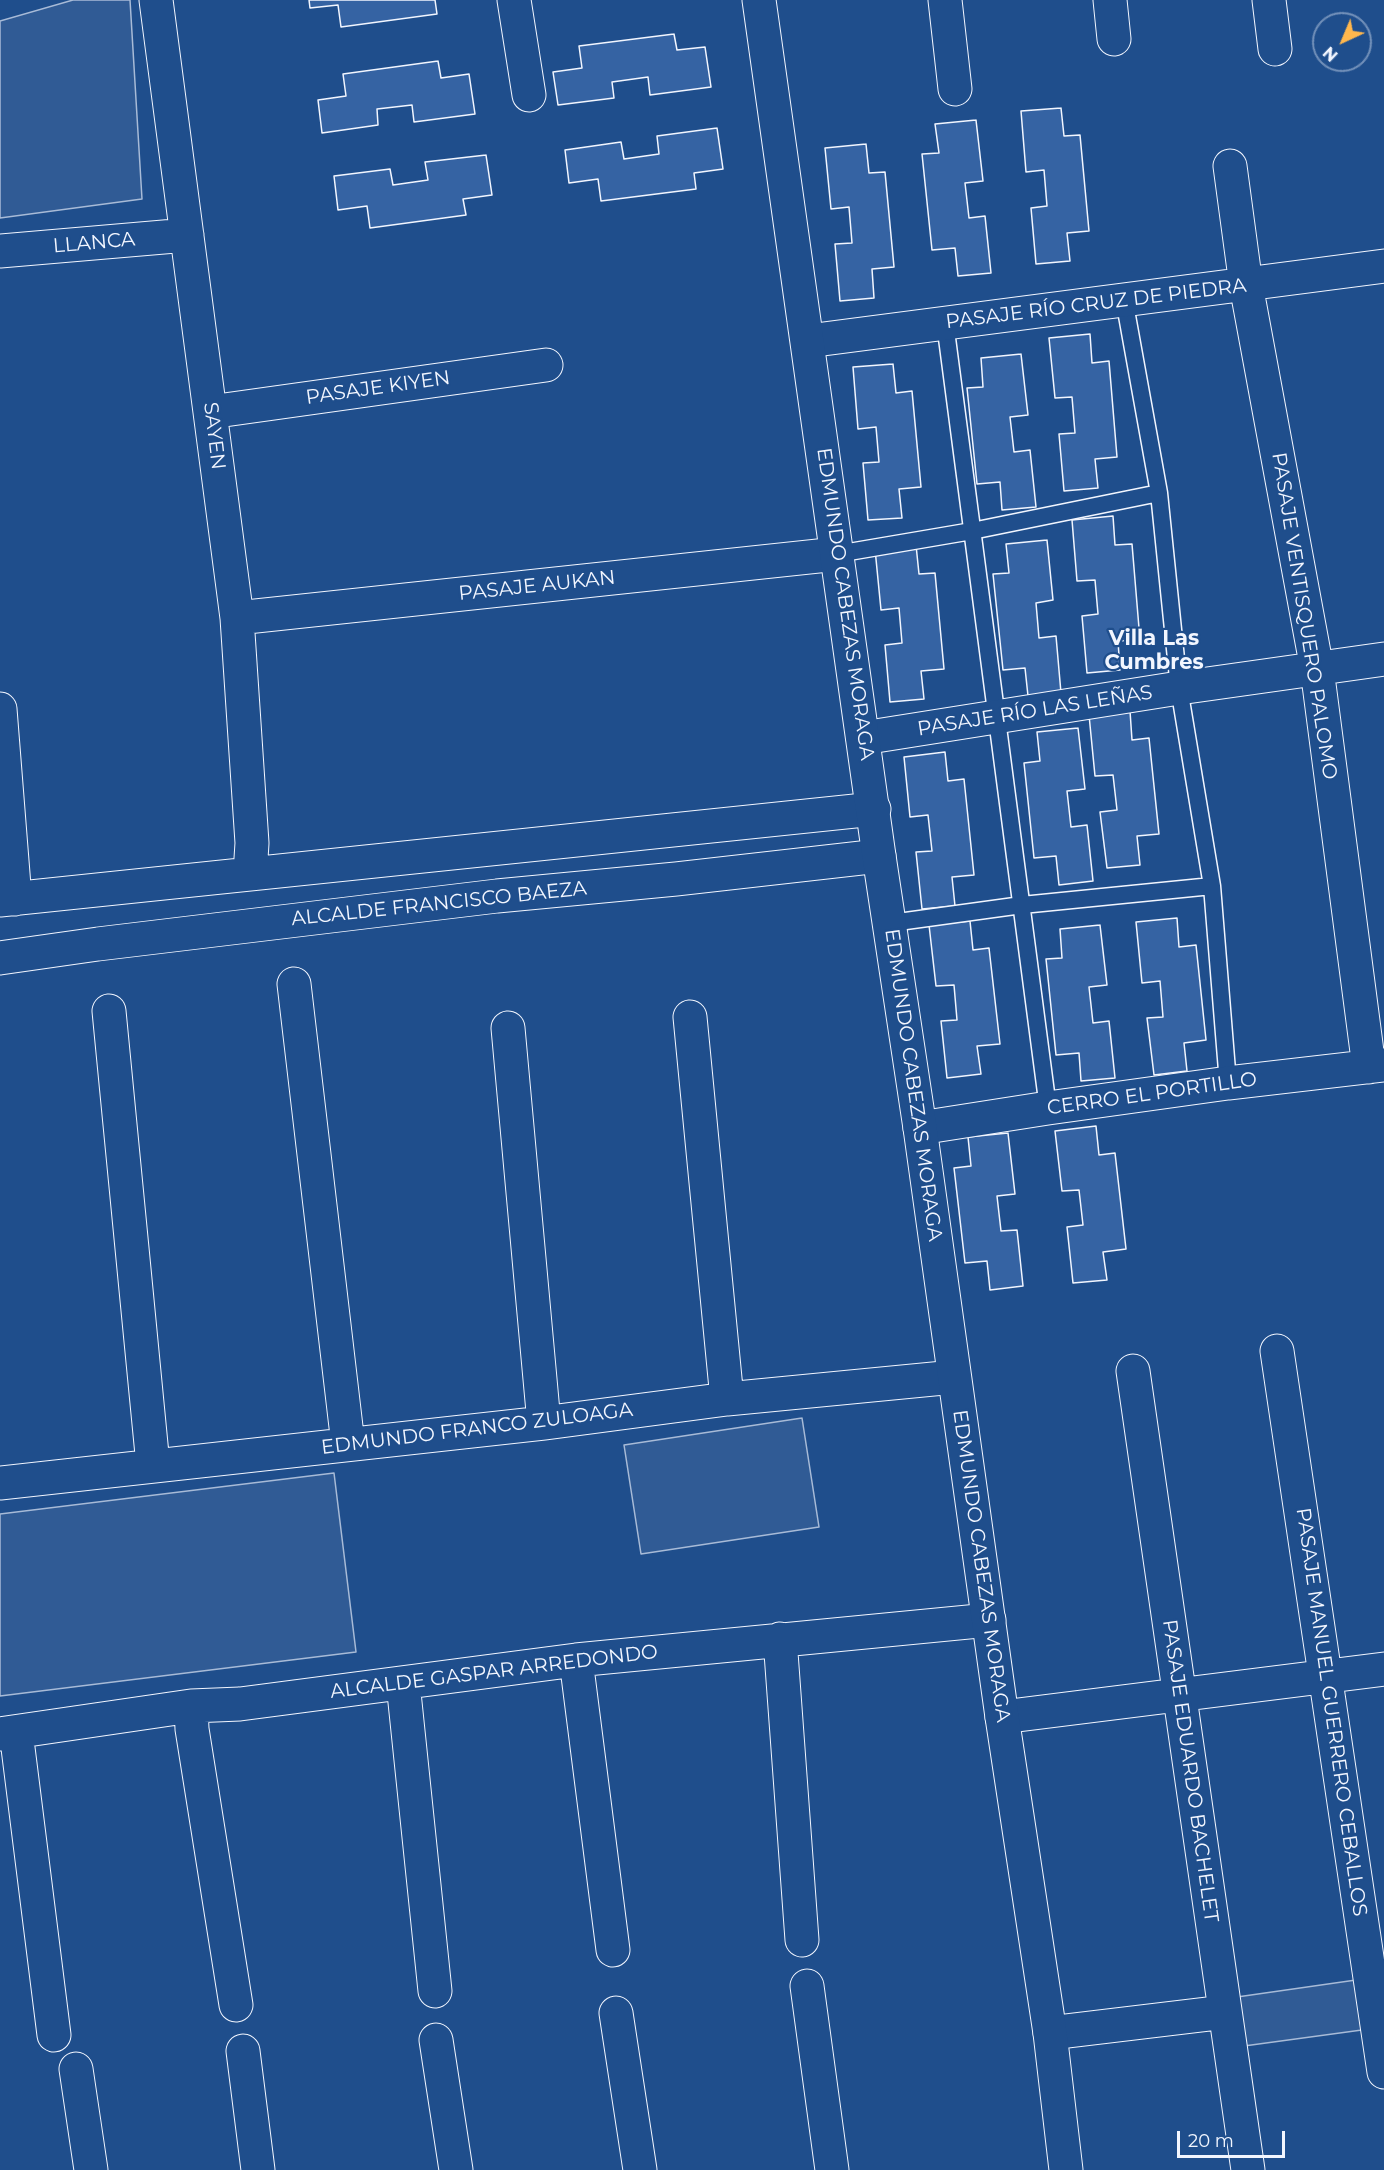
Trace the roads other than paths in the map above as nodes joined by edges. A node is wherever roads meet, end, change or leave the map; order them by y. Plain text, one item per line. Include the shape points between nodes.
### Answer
1 (156, 0) edge
2 (514, 0) edge
3 (759, 0) edge
4 (945, 0) edge
5 (1110, 0) edge
6 (1269, 0) edge
7 (1114, 39) dead end
8 (1275, 50) dead end
9 (955, 89) dead end
10 (528, 95) dead end
11 (1230, 166) dead end
12 (187, 235) junction
13 (0, 251) edge
14 (1384, 266) edge
15 (1246, 285) junction
16 (1124, 299) junction
17 (945, 323) junction
18 (808, 341) junction
19 (546, 365) dead end
20 (210, 412) junction
21 (1159, 493) junction
22 (972, 531) junction
23 (837, 554) junction
24 (237, 618) junction
25 (1384, 659) edge
26 (1317, 669) junction
27 (1179, 688) junction
28 (0, 709) edge
29 (997, 718) junction
30 (864, 738) junction
31 (874, 809) junction
32 (879, 856) junction
33 (250, 874) junction
34 (1212, 886) junction
35 (8, 899) edge
36 (1022, 905) junction
37 (891, 923) junction
38 (0, 958) edge
39 (294, 984) dead end
40 (109, 1011) dead end
41 (690, 1017) dead end
42 (508, 1028) dead end
43 (1376, 1066) edge
44 (1228, 1083) junction
45 (1048, 1108) junction
46 (920, 1128) junction
47 (1277, 1351) dead end
48 (1133, 1371) dead end
49 (954, 1377) junction
50 (727, 1399) junction
51 (544, 1423) junction
52 (348, 1444) junction
53 (153, 1465) junction
54 (0, 1483) edge
55 (989, 1620) junction
56 (780, 1639) junction
57 (576, 1660) junction
58 (1384, 1669) edge
59 (1327, 1677) junction
60 (403, 1683) junction
61 (1179, 1695) junction
62 (191, 1706) junction
63 (1002, 1716) junction
64 (8, 1733) edge
65 (802, 1940) dead end
66 (613, 1950) dead end
67 (807, 1986) dead end
68 (435, 1991) dead end
69 (236, 2005) dead end
70 (1225, 2012) junction
71 (616, 2013) dead end
72 (1050, 2033) junction
73 (54, 2035) dead end
74 (436, 2040) dead end
75 (243, 2051) dead end
76 (76, 2069) dead end
77 (1384, 2072) edge
78 (91, 2170) edge
79 (258, 2170) edge
80 (456, 2170) edge
81 (640, 2170) edge
82 (832, 2170) edge
83 (1066, 2170) edge
84 (1248, 2170) edge

1 - 12 street, SAYEN
2 - 10 street
3 - 18 street, EDMUNDO CABEZAS MORAGA
4 - 9 street
5 - 7 street
6 - 8 street
11 - 15 street, PASAJE VENTISQUERO PALOMO
12 - 13 street, LLANCA
12 - 20 street, SAYEN
14 - 15 street, PASAJE RÍO CRUZ DE PIEDRA
15 - 16 street, PASAJE RÍO CRUZ DE PIEDRA
15 - 26 street, PASAJE VENTISQUERO PALOMO
16 - 17 street, PASAJE RÍO CRUZ DE PIEDRA
16 - 21 lane
17 - 18 street, PASAJE RÍO CRUZ DE PIEDRA
17 - 22 lane
18 - 23 street, EDMUNDO CABEZAS MORAGA
19 - 20 street, PASAJE KIYEN
20 - 24 street, SAYEN
21 - 22 lane
21 - 27 lane
22 - 23 lane
22 - 29 lane
23 - 24 street, PASAJE AUKAN
23 - 30 street, EDMUNDO CABEZAS MORAGA
24 - 33 street, SAYEN via 252,843
25 - 26 street, PASAJE RÍO LAS LEÑAS
26 - 27 street, PASAJE RÍO LAS LEÑAS
26 - 43 street, PASAJE VENTISQUERO PALOMO
27 - 29 street, PASAJE RÍO LAS LEÑAS
27 - 34 lane
28 - 35 street
29 - 30 street, PASAJE RÍO LAS LEÑAS
29 - 36 lane
30 - 31 street, EDMUNDO CABEZAS MORAGA
31 - 32 street, EDMUNDO CABEZAS MORAGA
31 - 33 street
32 - 37 street, EDMUNDO CABEZAS MORAGA
32 - 38 street, ALCALDE FRANCISCO BAEZA via 497,896
33 - 35 street
34 - 36 lane
34 - 44 lane
36 - 37 lane
36 - 45 lane
37 - 46 street, EDMUNDO CABEZAS MORAGA
39 - 52 street
40 - 53 street
41 - 50 street
42 - 51 street
43 - 44 street, CERRO EL PORTILLO
44 - 45 street, CERRO EL PORTILLO
45 - 46 street, CERRO EL PORTILLO
46 - 49 street, EDMUNDO CABEZAS MORAGA
47 - 59 street, PASAJE MANUEL GUERRERO CEBALLOS
48 - 61 street, PASAJE EDUARDO BACHELET
49 - 50 street, EDMUNDO FRANCO ZULOAGA
49 - 55 street, EDMUNDO CABEZAS MORAGA
50 - 51 street, EDMUNDO FRANCO ZULOAGA
51 - 52 street, EDMUNDO FRANCO ZULOAGA
52 - 53 street, EDMUNDO FRANCO ZULOAGA
53 - 54 street, EDMUNDO FRANCO ZULOAGA
55 - 56 street, ALCALDE GASPAR ARREDONDO
55 - 63 street, EDMUNDO CABEZAS MORAGA
56 - 57 street, ALCALDE GASPAR ARREDONDO
56 - 65 street
57 - 60 street, ALCALDE GASPAR ARREDONDO
57 - 66 street
58 - 59 street
59 - 61 street
59 - 77 street, PASAJE MANUEL GUERRERO CEBALLOS
60 - 62 street, ALCALDE GASPAR ARREDONDO via 240,1704
60 - 68 street
61 - 63 street
61 - 70 street, PASAJE EDUARDO BACHELET
62 - 64 street, ALCALDE GASPAR ARREDONDO
62 - 69 street
63 - 72 street, EDMUNDO CABEZAS MORAGA
64 - 73 street
67 - 82 street
70 - 72 street
70 - 84 street, PASAJE EDUARDO BACHELET
71 - 81 street
72 - 83 street, EDMUNDO CABEZAS MORAGA
74 - 80 street
75 - 79 street
76 - 78 street

